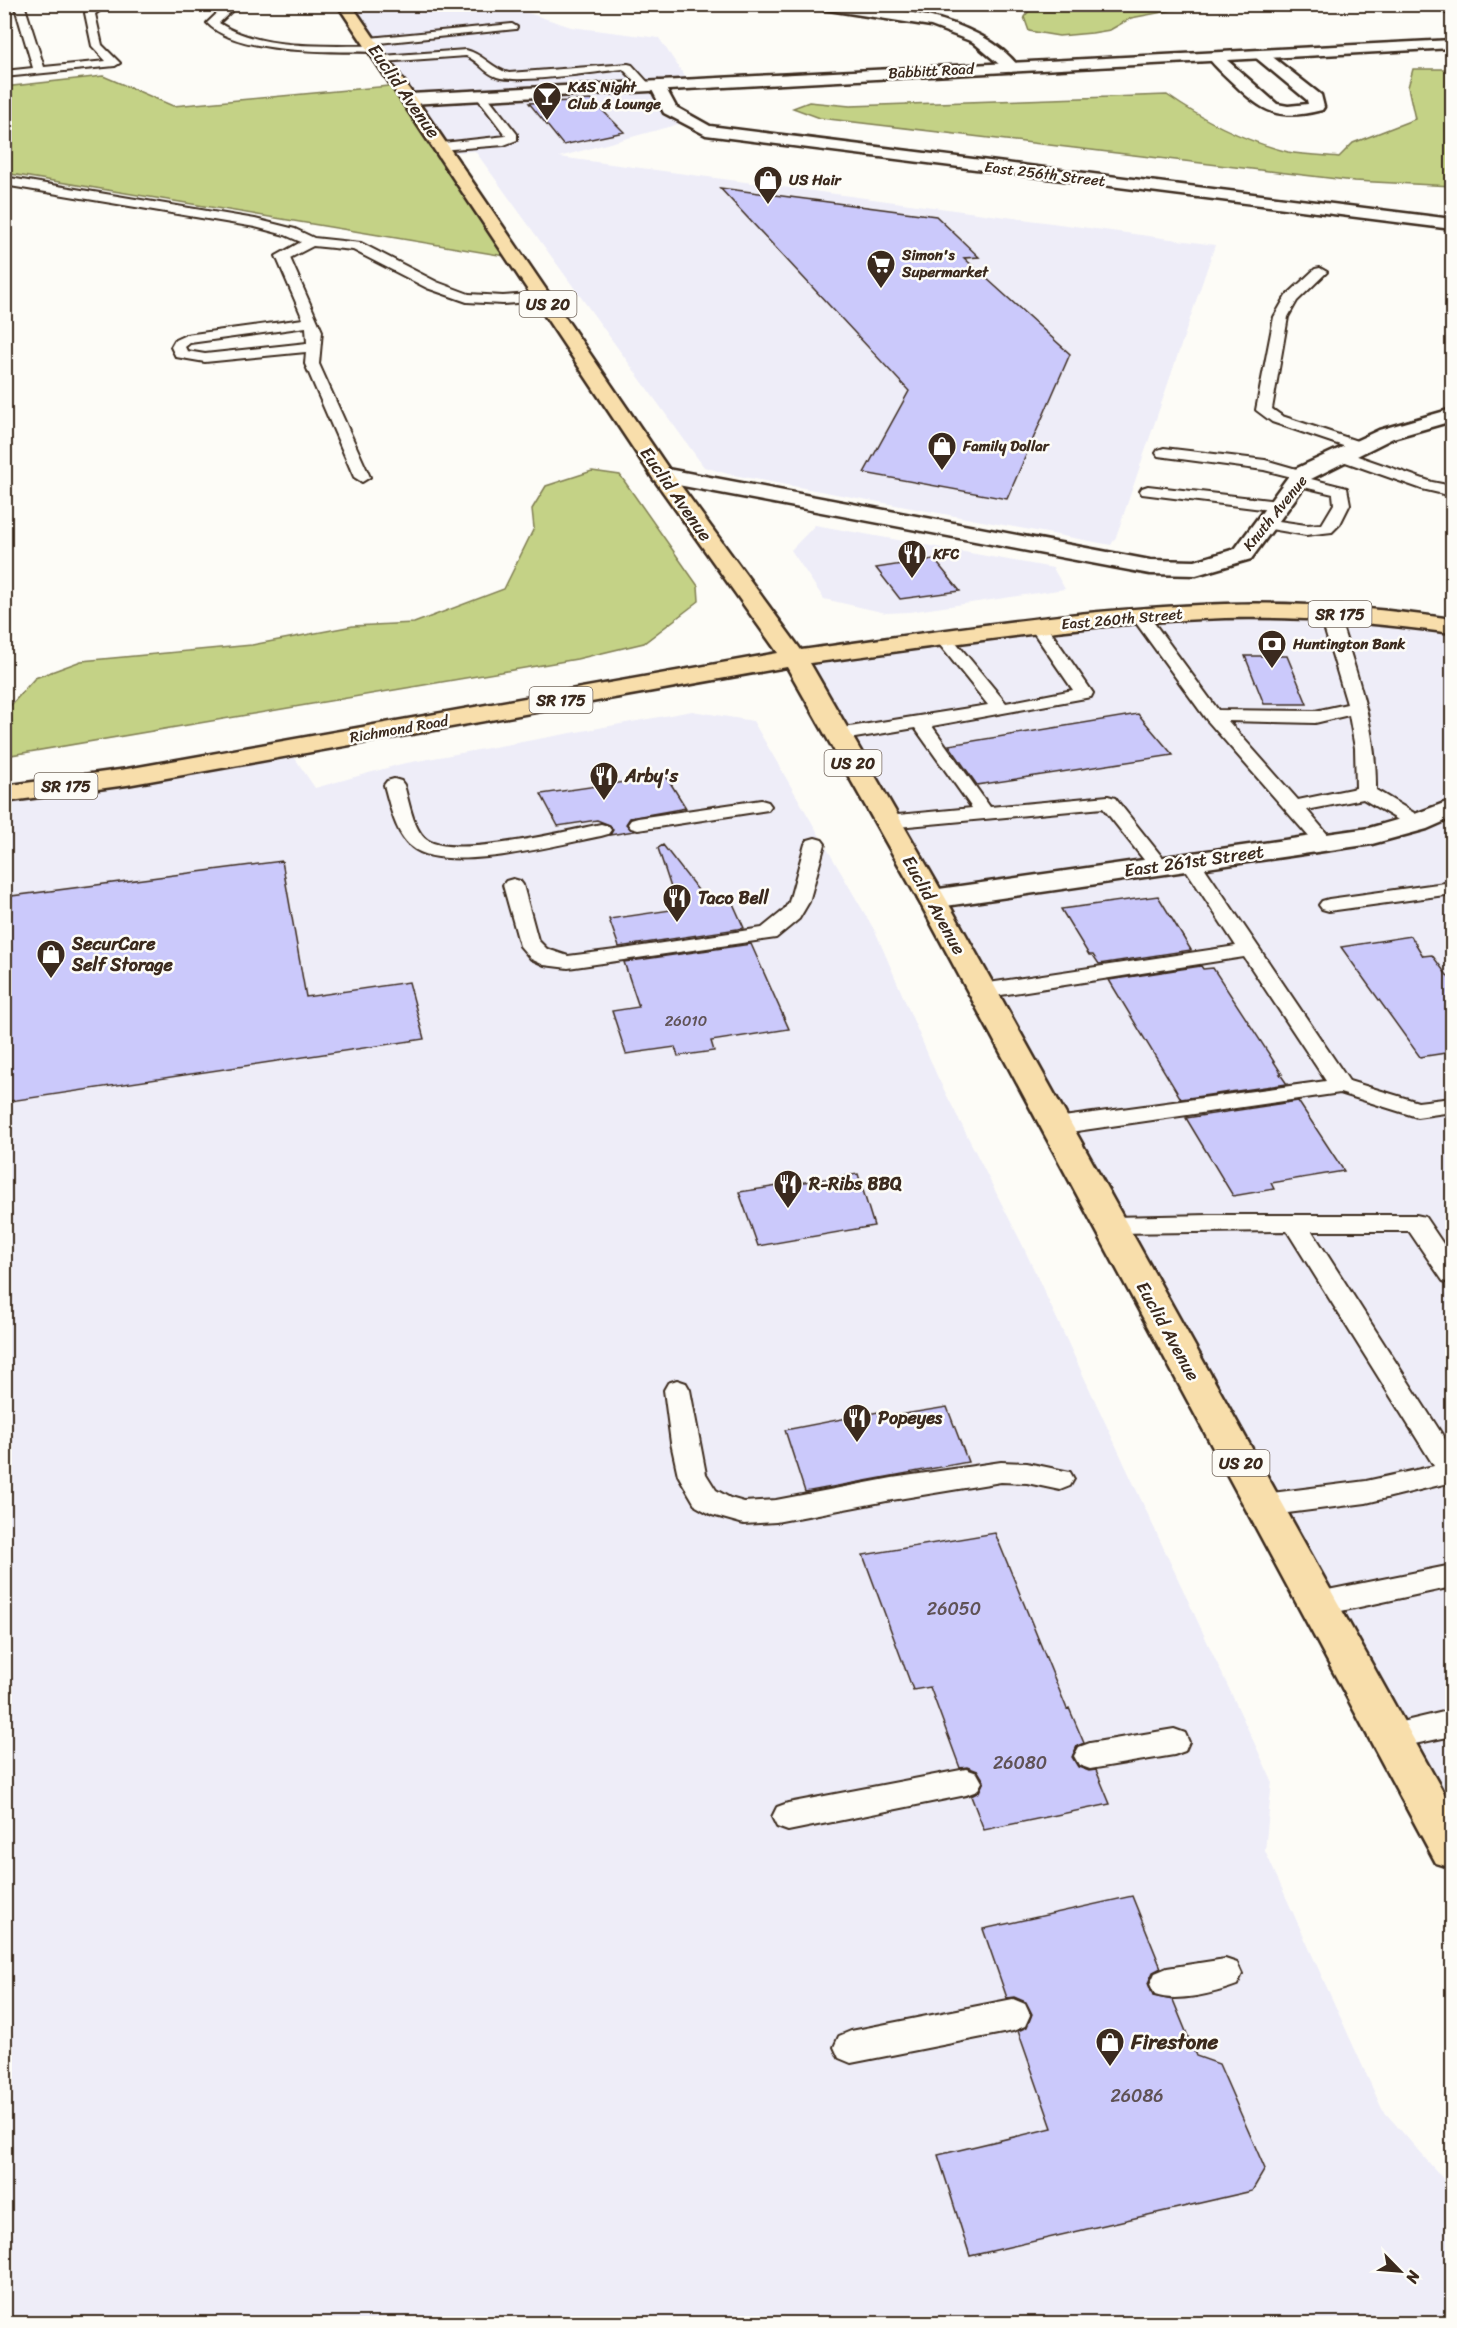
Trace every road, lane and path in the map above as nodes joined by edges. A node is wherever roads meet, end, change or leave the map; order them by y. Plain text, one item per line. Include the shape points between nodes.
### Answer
1 (19, 4) edge
2 (104, 4) edge
3 (234, 4) edge
4 (344, 4) edge
5 (816, 4) edge
6 (1443, 4) edge
7 (1452, 10) edge
8 (508, 22) dead end
9 (1452, 44) edge
10 (372, 45) junction
11 (1260, 54) junction
12 (1215, 57) junction
13 (1011, 67) junction
14 (40, 71) junction
15 (4, 74) edge
16 (652, 86) junction
17 (481, 95) junction
18 (410, 99) junction
19 (442, 147) junction
20 (4, 182) edge
21 (1452, 224) edge
22 (311, 242) junction
23 (1320, 272) dead end
24 (543, 297) junction
25 (311, 322) junction
26 (313, 346) junction
27 (1452, 416) edge
28 (1352, 451) junction
29 (1164, 453) dead end
30 (662, 475) junction
31 (362, 477) dead end
32 (1299, 478) junction
33 (1148, 491) dead end
34 (1452, 491) edge
35 (1278, 506) junction
36 (1265, 524) junction
37 (1329, 614) junction
38 (1140, 616) junction
39 (1038, 626) junction
40 (1452, 626) edge
41 (944, 639) junction
42 (794, 658) junction
43 (1356, 708) junction
44 (1001, 709) junction
45 (1213, 715) junction
46 (920, 722) junction
47 (837, 735) junction
48 (394, 785) dead end
49 (1366, 792) junction
50 (4, 795) edge
51 (761, 806) dead end
52 (1293, 807) junction
53 (1452, 808) edge
54 (985, 813) junction
55 (888, 822) junction
56 (1417, 823) junction
57 (638, 824) dead end
58 (601, 830) dead end
59 (1324, 842) junction
60 (815, 844) dead end
61 (1191, 862) junction
62 (1159, 866) junction
63 (513, 885) dead end
64 (1452, 889) edge
65 (932, 899) junction
66 (1329, 905) dead end
67 (1250, 950) junction
68 (982, 991) junction
69 (1341, 1086) junction
70 (1452, 1105) edge
71 (1056, 1126) junction
72 (1294, 1223) junction
73 (1110, 1225) junction
74 (1452, 1275) edge
75 (677, 1390) dead end
76 (1452, 1472) edge
77 (1060, 1479) dead end
78 (1264, 1505) junction
79 (1452, 1576) edge
80 (1318, 1604) junction
81 (1452, 1723) edge
82 (1391, 1736) junction
83 (1173, 1742) dead end
84 (1090, 1756) dead end
85 (966, 1782) dead end
86 (788, 1816) dead end
87 (1452, 1849) edge
88 (1225, 1974) dead end
89 (1167, 1984) dead end
90 (1013, 2015) dead end
91 (851, 2047) dead end

1 - 14 lane
2 - 14 lane via 90,13 97,46 115,63
3 - 10 lane via 212,23 221,32 315,48
4 - 10 main road, Euclid Avenue / US 20
5 - 13 street via 934,22 978,39
6 - 7 street
8 - 10 lane
9 - 11 street, Babbitt Road
10 - 16 lane via 476,55 492,73 509,76 623,66
10 - 18 main road, Euclid Avenue / US 20
11 - 12 street, Babbitt Road
11 - 12 street via 1315,98 1316,107 1293,110 1270,106
12 - 13 street, Babbitt Road
13 - 16 street, Babbitt Road
14 - 15 lane
16 - 17 street, Babbitt Road
16 - 21 street, East 256th Street via 670,110 706,130
17 - 18 street, Babbitt Road
17 - 19 lane via 513,137
18 - 19 main road, Euclid Avenue / US 20
19 - 24 main road, Euclid Avenue / US 20
20 - 22 lane via 255,223
22 - 24 lane via 356,246 432,285 467,298
22 - 25 lane via 283,256
23 - 28 lane via 1291,299 1281,317 1264,410
24 - 30 main road, Euclid Avenue / US 20
25 - 26 lane via 315,331
25 - 26 lane via 186,339 178,347 181,354 204,358
26 - 31 lane via 312,364
27 - 28 street, Knuth Avenue via 1386,435
28 - 32 street, Knuth Avenue
28 - 34 lane via 1428,486
29 - 32 lane via 1265,465
30 - 36 street, Knuth Avenue via 1150,567 1196,568 1243,554
30 - 42 main road, Euclid Avenue / US 20
32 - 35 street, Knuth Avenue
32 - 36 lane via 1341,491 1342,504 1332,524 1326,529 1306,530
33 - 35 lane
35 - 36 street, Knuth Avenue
37 - 38 main road, East 260th Street / SR 175 via 1227,611
37 - 40 main road, East 260th Street / SR 175
37 - 43 lane
38 - 39 main road, East 260th Street / SR 175
38 - 45 lane
39 - 41 main road, East 260th Street / SR 175
39 - 44 lane via 1084,693
41 - 42 main road, East 260th Street / SR 175
41 - 44 lane
42 - 47 main road, Euclid Avenue / US 20
42 - 50 main road, Richmond Road / SR 175 via 127,777
43 - 45 lane via 1315,717
43 - 49 lane
44 - 46 lane
45 - 52 lane
46 - 47 lane
46 - 54 lane
47 - 55 main road, Euclid Avenue / US 20
48 - 58 lane via 417,843 441,853 484,851
49 - 52 lane
49 - 56 lane
51 - 57 lane
52 - 59 lane
53 - 56 street, East 261st Street
54 - 55 lane
54 - 62 lane via 1108,802
55 - 65 main road, Euclid Avenue / US 20
56 - 59 street, East 261st Street via 1372,836
59 - 61 street, East 261st Street
60 - 63 lane via 792,915 768,933 730,941 568,962 552,960 539,954 528,941
61 - 62 street, East 261st Street
61 - 67 lane
62 - 65 street, East 261st Street
64 - 66 lane
65 - 68 main road, Euclid Avenue / US 20
67 - 68 lane
67 - 69 lane
68 - 71 main road, Euclid Avenue / US 20
69 - 70 lane via 1417,1110
69 - 71 lane
71 - 73 main road, Euclid Avenue / US 20
72 - 73 lane
72 - 74 lane via 1416,1223
72 - 76 lane
73 - 78 main road, Euclid Avenue / US 20
75 - 77 lane via 692,1475 706,1498 744,1513 776,1511 1001,1472
76 - 78 lane via 1366,1492
78 - 80 main road, Euclid Avenue / US 20
79 - 80 lane
80 - 82 main road, Euclid Avenue / US 20
81 - 82 lane
82 - 87 main road, Euclid Avenue / US 20
83 - 84 lane
85 - 86 lane
88 - 89 lane
90 - 91 lane

